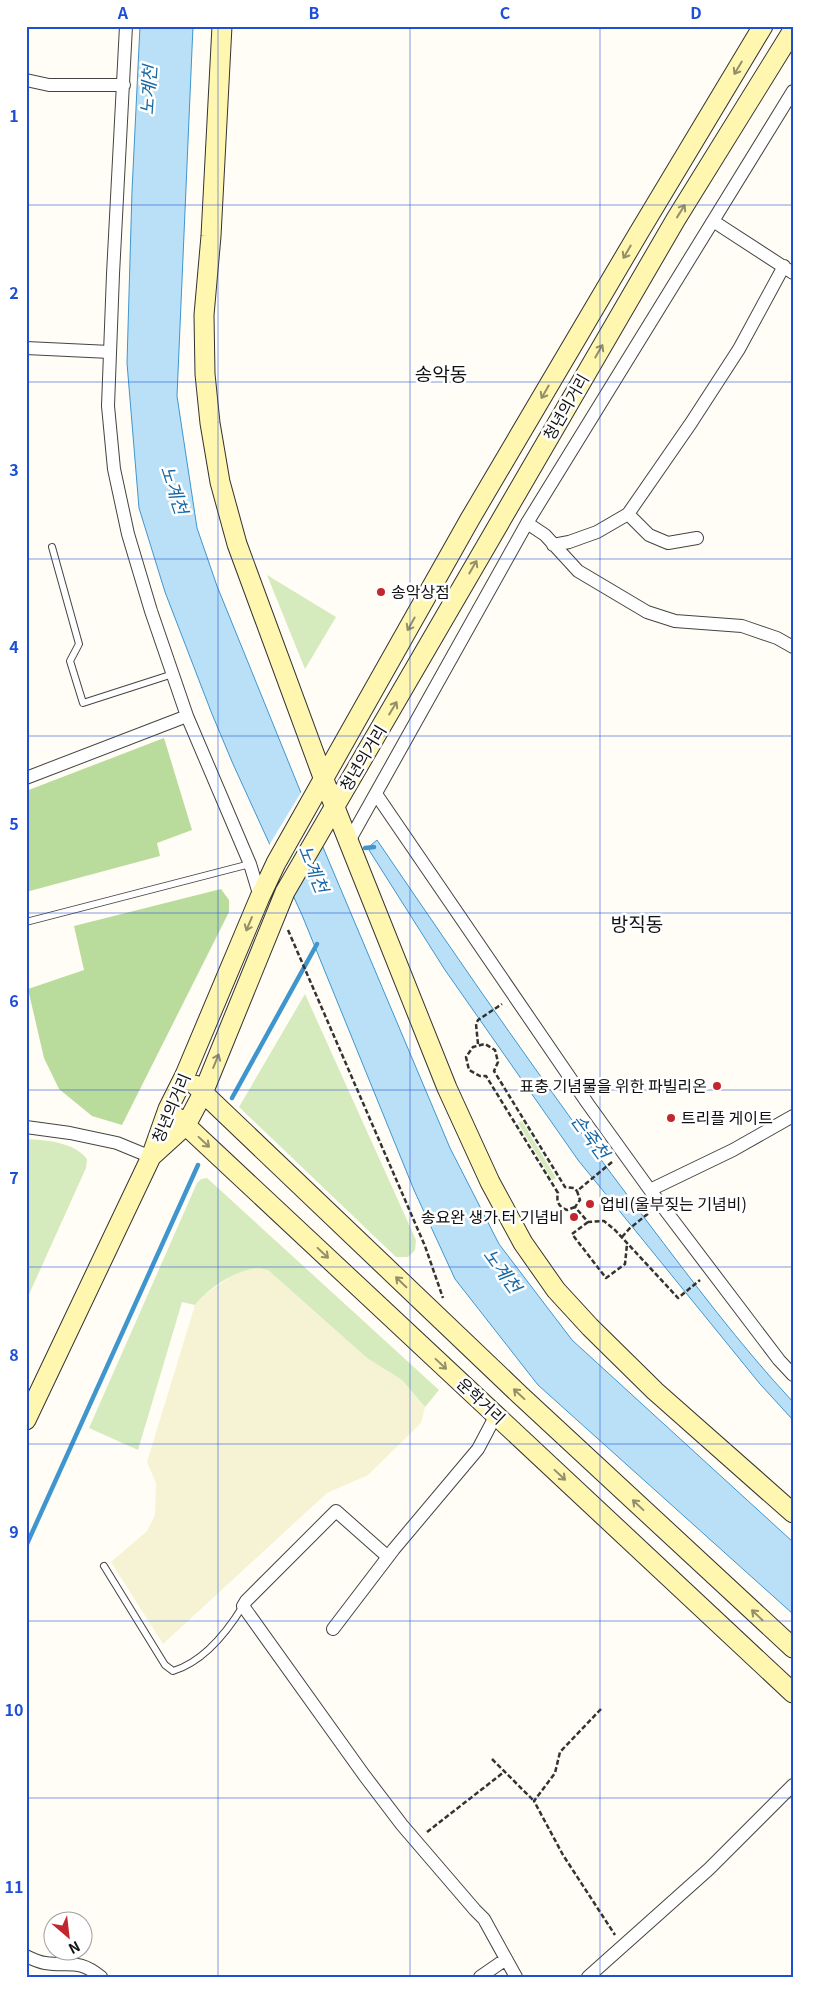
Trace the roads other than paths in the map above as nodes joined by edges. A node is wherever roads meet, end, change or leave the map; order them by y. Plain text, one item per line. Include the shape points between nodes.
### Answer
1 (126, 26) edge
2 (222, 26) edge
3 (763, 26) edge
4 (793, 30) edge
5 (26, 80) edge
6 (124, 85) junction
7 (793, 91) edge
8 (712, 221) junction
9 (788, 270) edge
10 (26, 348) edge
11 (110, 352) junction
12 (628, 514) junction
13 (527, 523) junction
14 (697, 538) dead end
15 (554, 545) junction
16 (52, 547) dead end
17 (793, 647) edge
18 (173, 674) junction
19 (187, 716) junction
20 (26, 778) edge
21 (324, 780) junction
22 (376, 794) junction
23 (334, 806) junction
24 (348, 843) junction
25 (250, 864) junction
26 (260, 897) junction
27 (26, 922) edge
28 (185, 1075) junction
29 (203, 1093) junction
30 (168, 1109) junction
31 (793, 1116) edge
32 (186, 1125) junction
33 (26, 1127) edge
34 (151, 1157) junction
35 (650, 1190) junction
36 (793, 1375) edge
37 (496, 1415) junction
38 (26, 1420) edge
39 (793, 1514) edge
40 (388, 1557) junction
41 (104, 1566) dead end
42 (244, 1606) junction
43 (333, 1629) dead end
44 (793, 1648) edge
45 (793, 1693) edge
46 (793, 1785) edge
47 (26, 1956) edge
48 (506, 1959) junction
49 (100, 1977) edge
50 (480, 1977) edge
51 (516, 1977) edge
52 (588, 1977) edge

1 - 6 street
2 - 21 main road via 204,315 210,422 220,482 237,544
3 -> 21 main road, 청년의거리 via 475,510
23 -> 4 main road, 청년의거리 via 676,219
5 - 6 street via 49,84
6 - 11 street
7 - 8 street
8 - 9 street
8 - 13 street
9 - 12 street
10 - 11 street
11 - 18 street via 108,406 114,469 128,534
12 - 14 street via 650,535 668,543
12 - 15 street via 597,532
13 - 15 street
13 - 22 street
15 - 17 street via 578,572 647,612 675,622 742,626
16 - 18 lane via 79,644 70,662 83,703
18 - 19 street
19 - 20 street
19 - 25 street
21 - 23 main road
21 - 26 main road, 청년의거리
22 - 24 street
22 - 35 street
23 - 24 main road
29 -> 23 main road, 청년의거리 via 282,900
24 - 39 main road via 447,1088 490,1182 523,1243 556,1290 590,1327 655,1391
25 - 26 street
25 - 27 lane
26 -> 28 main road, 청년의거리
28 - 29 main road, 운학거리
28 - 30 main road, 청년의거리
29 - 32 main road, 청년의거리
44 -> 29 main road, 운학거리 via 520,1395
30 - 32 main road, 운학거리
30 - 34 main road, 청년의거리
31 - 35 street via 733,1150
32 - 34 main road, 청년의거리
32 -> 37 main road, 운학거리
33 - 34 street via 117,1143
34 - 38 main road
35 - 36 street
37 - 40 street via 478,1449
37 -> 45 main road, 운학거리
40 - 42 street via 336,1511
40 - 43 street
41 - 42 lane via 165,1665 173,1671 183,1668 207,1650 230,1627
42 - 48 street via 364,1775 484,1919
46 - 52 street via 709,1869
47 - 49 street via 44,1963 80,1964
48 - 50 street
48 - 51 street

